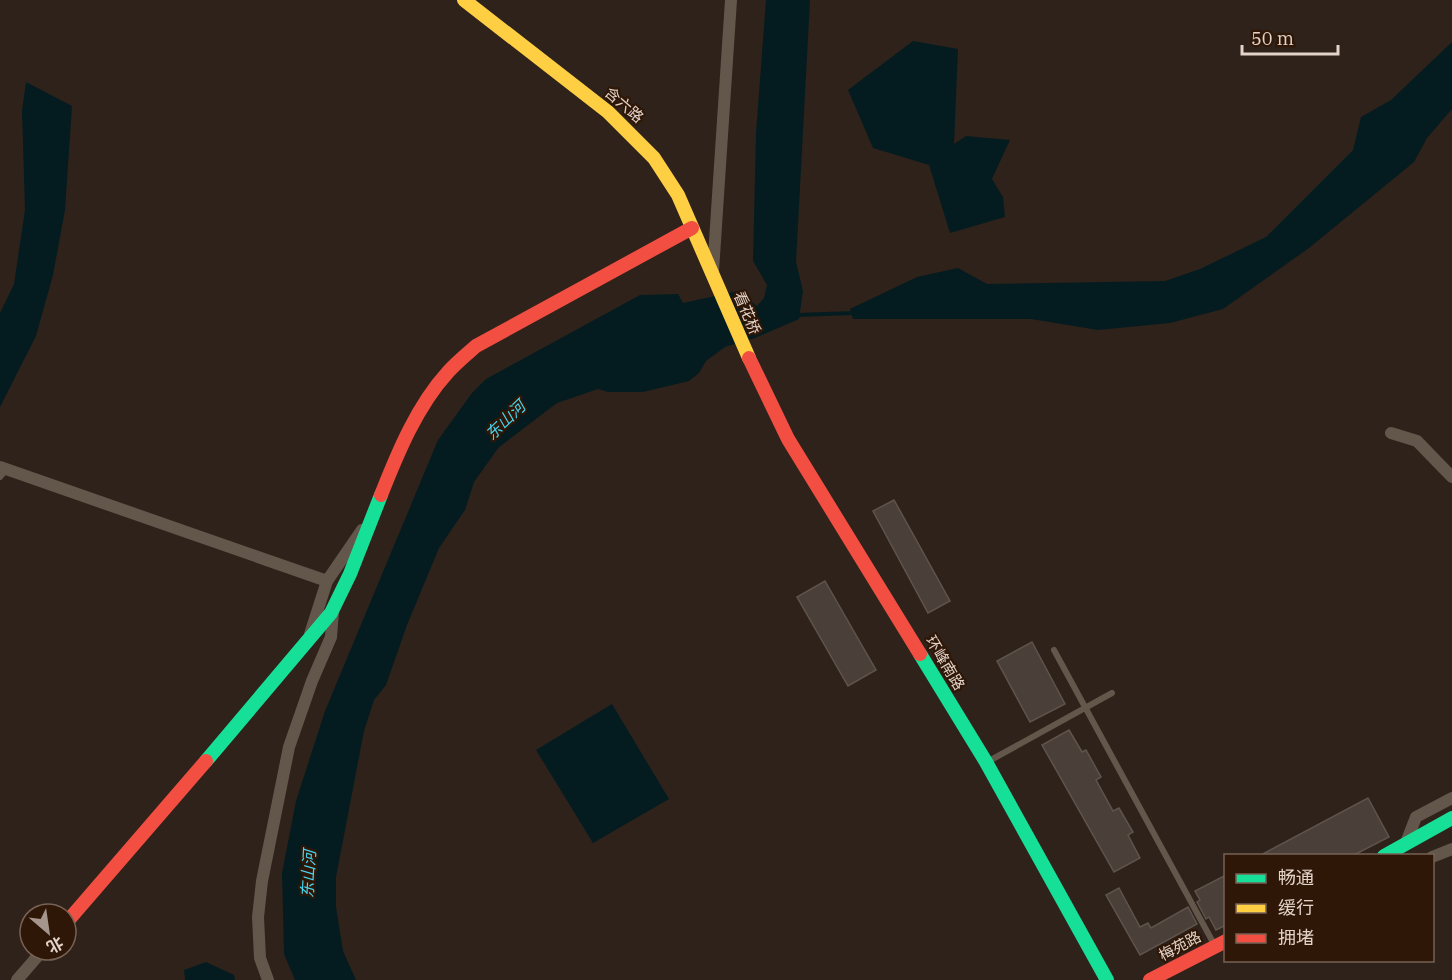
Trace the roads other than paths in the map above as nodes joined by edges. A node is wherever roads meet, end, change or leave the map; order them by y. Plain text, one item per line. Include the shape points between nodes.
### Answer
1 (465, 0) edge
2 (730, 0) edge
3 (692, 228) junction
4 (713, 275) junction
5 (752, 365) joint
6 (1391, 433) dead end
7 (2, 471) edge
8 (1452, 477) edge
9 (374, 511) junction
10 (327, 581) junction
11 (333, 609) junction
12 (308, 642) junction
13 (1054, 650) dead end
14 (1112, 693) dead end
15 (1085, 707) junction
16 (986, 762) junction
17 (1452, 798) edge
18 (1452, 818) edge
19 (1452, 829) edge
20 (1406, 843) junction
21 (1452, 849) edge
22 (1386, 854) edge
23 (1400, 854) edge
24 (1434, 856) edge
25 (78, 909) edge
26 (1222, 945) edge
27 (32, 962) edge
28 (17, 980) edge
29 (268, 980) edge
30 (1107, 980) edge
31 (1150, 980) edge
32 (1167, 980) edge

1 - 3 street, 含六路 via 630,130 666,172
2 - 4 street
3 - 4 street, 含六路
3 - 9 street via 460,358 414,422
4 - 5 street, 看花桥
5 - 16 street, 环峰南路 via 788,439
6 - 8 street via 1417,441
7 - 10 street
9 - 10 street
9 - 11 street
10 - 12 street
11 - 12 street
11 - 29 street via 331,638 289,747 262,881 258,917 260,958
12 - 25 street
13 - 15 lane
14 - 15 lane
15 - 16 lane
15 - 26 lane
16 - 30 street, 环峰南路
17 - 20 street via 1416,817
18 - 20 street
19 - 23 street
20 - 22 street
21 - 24 street
26 - 31 street, 梅苑路
26 - 32 street, 梅苑路
27 - 28 street

